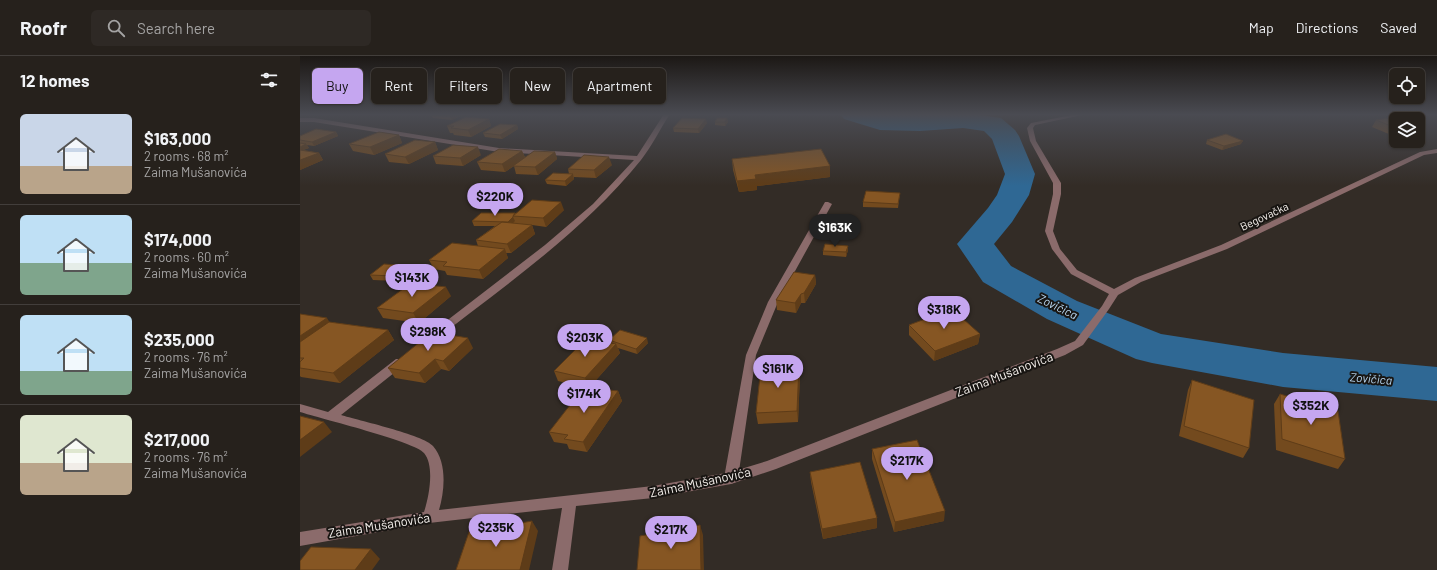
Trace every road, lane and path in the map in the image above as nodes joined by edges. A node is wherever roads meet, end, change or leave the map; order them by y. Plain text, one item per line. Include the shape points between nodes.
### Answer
1 (425, 138) edge
2 (652, 138) edge
3 (1032, 138) edge
4 (1437, 151) edge
5 (639, 158) junction
6 (828, 204) dead end
7 (1114, 293) junction
8 (418, 348) edge
9 (405, 358) edge
10 (300, 408) edge
11 (331, 416) junction
12 (731, 478) junction
13 (570, 502) junction
14 (430, 517) junction
15 (300, 539) edge
16 (560, 570) edge

1 - 5 street via 499,150
2 - 5 street
3 - 7 street via 1057,184 1049,231 1056,249 1074,272
4 - 7 street, Begovačka via 1422,154 1224,247 1138,280
5 - 8 street via 596,206 548,247
6 - 12 street via 773,302 751,355
7 - 12 street, Zaima Mušanovića via 1079,343 1061,352 771,465
9 - 11 street
10 - 11 street
11 - 14 street via 410,439 428,448 436,462 436,497
12 - 13 street, Zaima Mušanovića via 653,492
13 - 14 street, Zaima Mušanovića
13 - 16 street
14 - 15 street, Zaima Mušanovića

